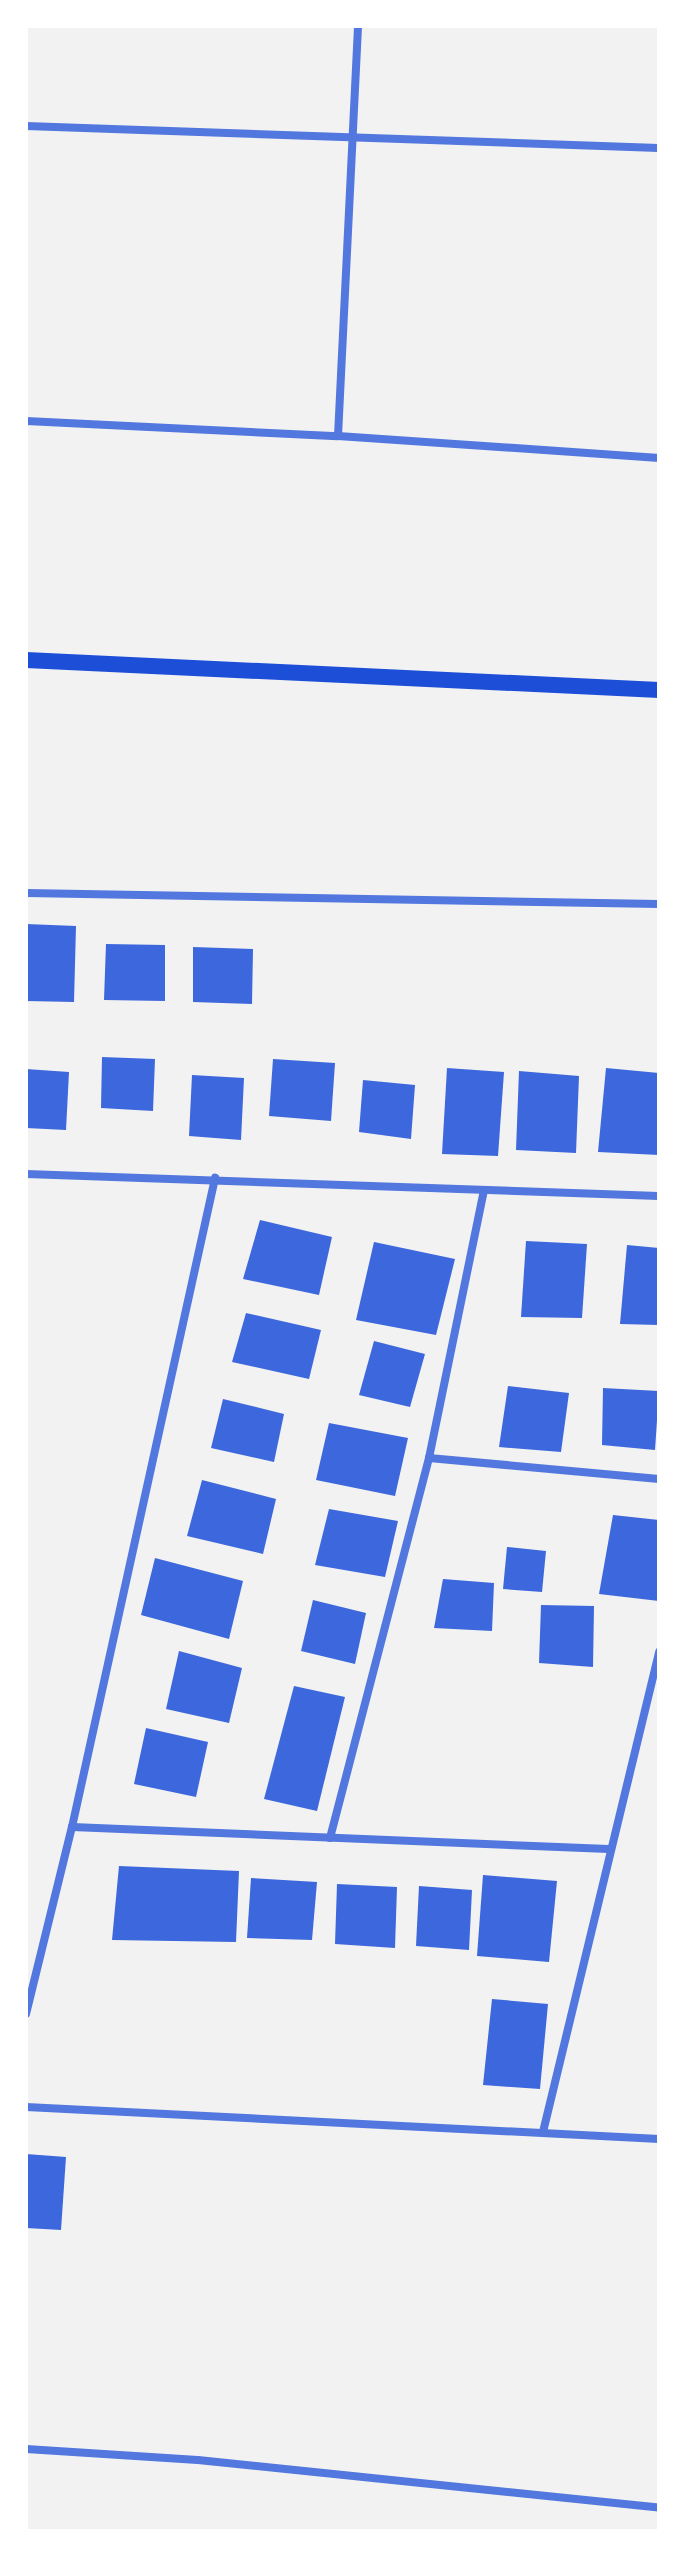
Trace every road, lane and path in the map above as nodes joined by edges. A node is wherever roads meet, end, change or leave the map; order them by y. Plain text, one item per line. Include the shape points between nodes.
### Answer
1 (358, 26) edge
2 (26, 126) edge
3 (350, 135) junction
4 (659, 148) edge
5 (26, 421) edge
6 (338, 436) junction
7 (659, 458) edge
8 (26, 660) edge
9 (659, 690) edge
10 (26, 893) edge
11 (659, 904) edge
12 (26, 1174) edge
13 (215, 1178) junction
14 (484, 1191) junction
15 (659, 1196) edge
16 (429, 1458) junction
17 (659, 1479) edge
18 (659, 1652) edge
19 (72, 1827) junction
20 (330, 1838) junction
21 (609, 1849) junction
22 (26, 2014) edge
23 (26, 2107) edge
24 (543, 2132) junction
25 (659, 2139) edge
26 (26, 2449) edge
27 (659, 2508) edge

1 - 3 street
2 - 3 street
3 - 4 street
3 - 6 street
5 - 6 street
6 - 7 street
8 - 9 main road
10 - 11 street
12 - 13 street
13 - 14 street
13 - 19 street
14 - 15 street
14 - 16 street
16 - 17 street
16 - 20 street
18 - 21 street
19 - 20 street
19 - 22 street
20 - 21 street
21 - 24 street
23 - 24 street
24 - 25 street
26 - 27 street via 198,2460

